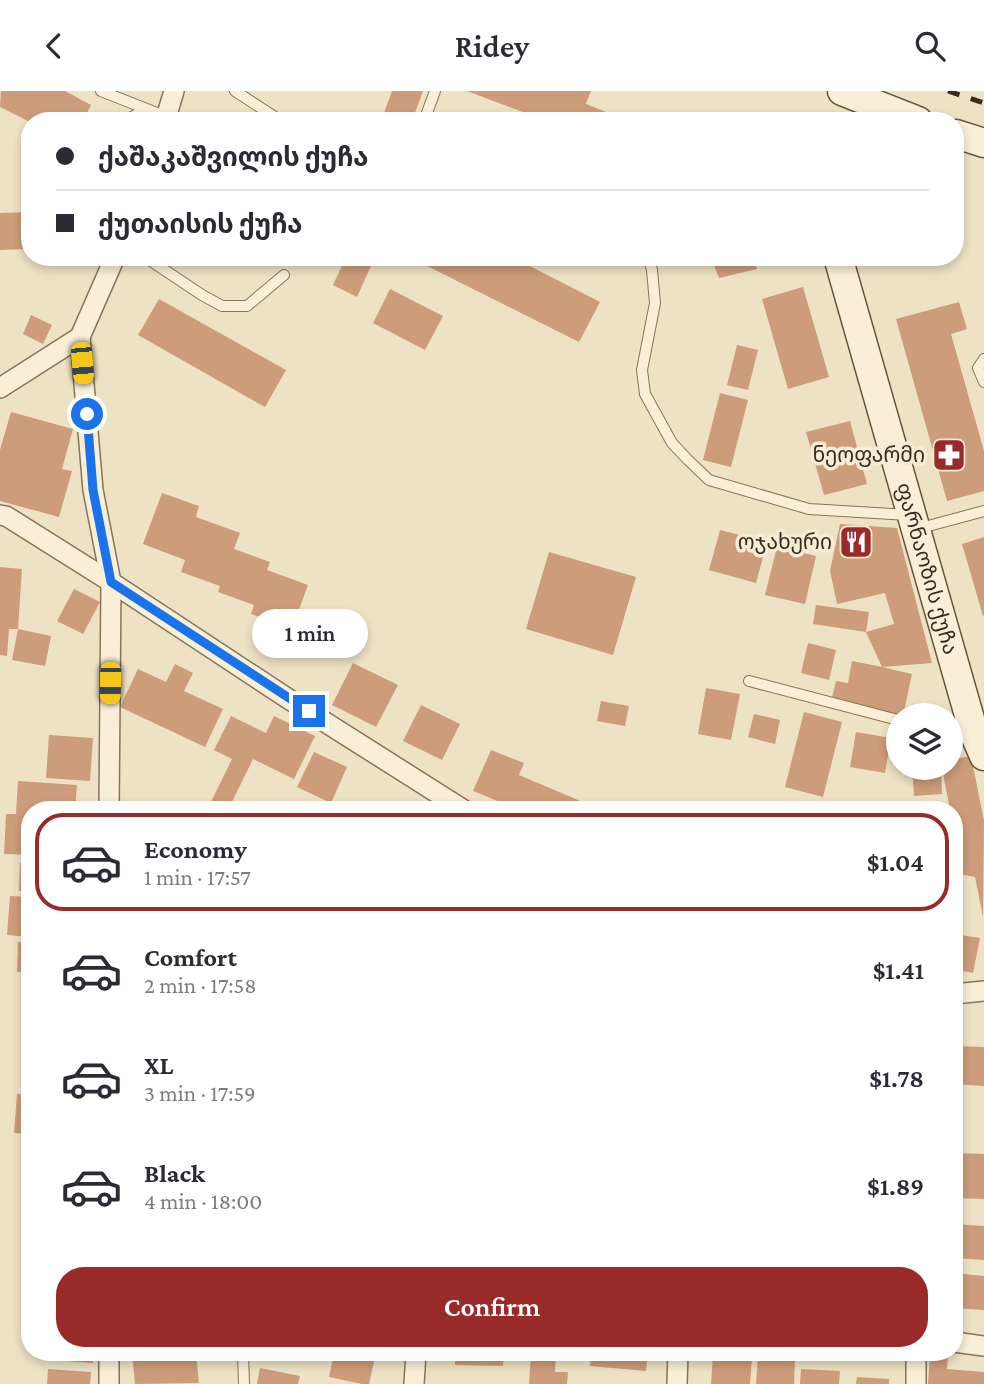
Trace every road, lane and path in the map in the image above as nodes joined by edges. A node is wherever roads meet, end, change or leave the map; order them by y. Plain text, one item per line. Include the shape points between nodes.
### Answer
1 (101, 91) edge
2 (174, 91) edge
3 (235, 91) edge
4 (435, 91) edge
5 (853, 103) edge
6 (146, 109) junction
7 (141, 112) edge
8 (152, 112) edge
9 (168, 112) edge
10 (267, 112) edge
11 (427, 112) edge
12 (886, 112) edge
13 (964, 137) edge
14 (984, 143) edge
15 (107, 266) edge
16 (158, 266) edge
17 (651, 266) edge
18 (841, 266) edge
19 (284, 275) dead end
20 (80, 337) junction
21 (984, 359) edge
22 (984, 382) edge
23 (0, 388) edge
24 (984, 511) edge
25 (0, 515) edge
26 (915, 522) junction
27 (111, 582) junction
28 (749, 681) dead end
29 (886, 717) edge
30 (969, 741) edge
31 (109, 801) edge
32 (448, 801) edge
33 (984, 991) edge
34 (963, 993) edge
35 (963, 1343) edge
36 (984, 1346) edge
37 (109, 1361) edge
38 (243, 1361) edge
39 (415, 1361) edge
40 (678, 1361) edge
41 (916, 1361) edge
42 (109, 1384) edge
43 (244, 1384) edge
44 (414, 1384) edge
45 (677, 1384) edge
46 (916, 1384) edge

1 - 6 lane
2 - 9 street
3 - 10 lane
4 - 11 lane
5 - 12 street
6 - 7 lane
6 - 8 lane
13 - 14 street
15 - 20 street
16 - 19 lane via 222,306 247,306
17 - 26 lane via 655,303 642,370 645,394 672,443 687,459 709,480 809,509
18 - 26 street, ფარნაოზის ქუჩა
20 - 23 street
20 - 27 street via 93,490
21 - 22 lane via 978,368
24 - 26 lane
25 - 27 street
26 - 30 street, ფარნაოზის ქუჩა
27 - 31 street
27 - 32 street
28 - 29 lane
33 - 34 street
35 - 36 street
37 - 42 street
38 - 43 lane
39 - 44 street
40 - 45 street
41 - 46 street

